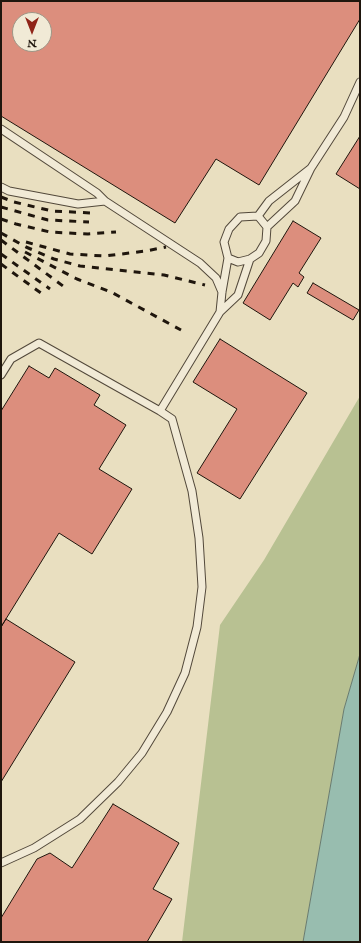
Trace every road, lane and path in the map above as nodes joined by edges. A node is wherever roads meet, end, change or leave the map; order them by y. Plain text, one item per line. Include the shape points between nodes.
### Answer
1 (360, 82) edge
2 (1, 129) edge
3 (312, 168) junction
4 (1, 187) edge
5 (105, 201) junction
6 (258, 216) junction
7 (267, 227) junction
8 (228, 258) junction
9 (250, 259) junction
10 (222, 292) junction
11 (220, 312) junction
12 (1, 375) edge
13 (160, 411) junction
14 (1, 863) edge

1 - 3 lane via 344,117
2 - 5 lane via 97,193
3 - 6 lane via 269,201
3 - 7 lane via 296,201
4 - 5 lane via 9,191 78,204
5 - 10 lane via 200,263 216,278
6 - 7 lane
6 - 8 lane via 240,217 229,229 224,242
7 - 9 lane via 266,241 259,253
8 - 9 lane via 238,262
8 - 10 lane
9 - 11 lane via 238,295
10 - 11 lane
11 - 13 lane
12 - 13 lane via 11,359 39,343
13 - 14 lane via 172,419 192,491 200,538 202,587 197,627 185,673 167,712 142,753 118,782 80,819 34,848

